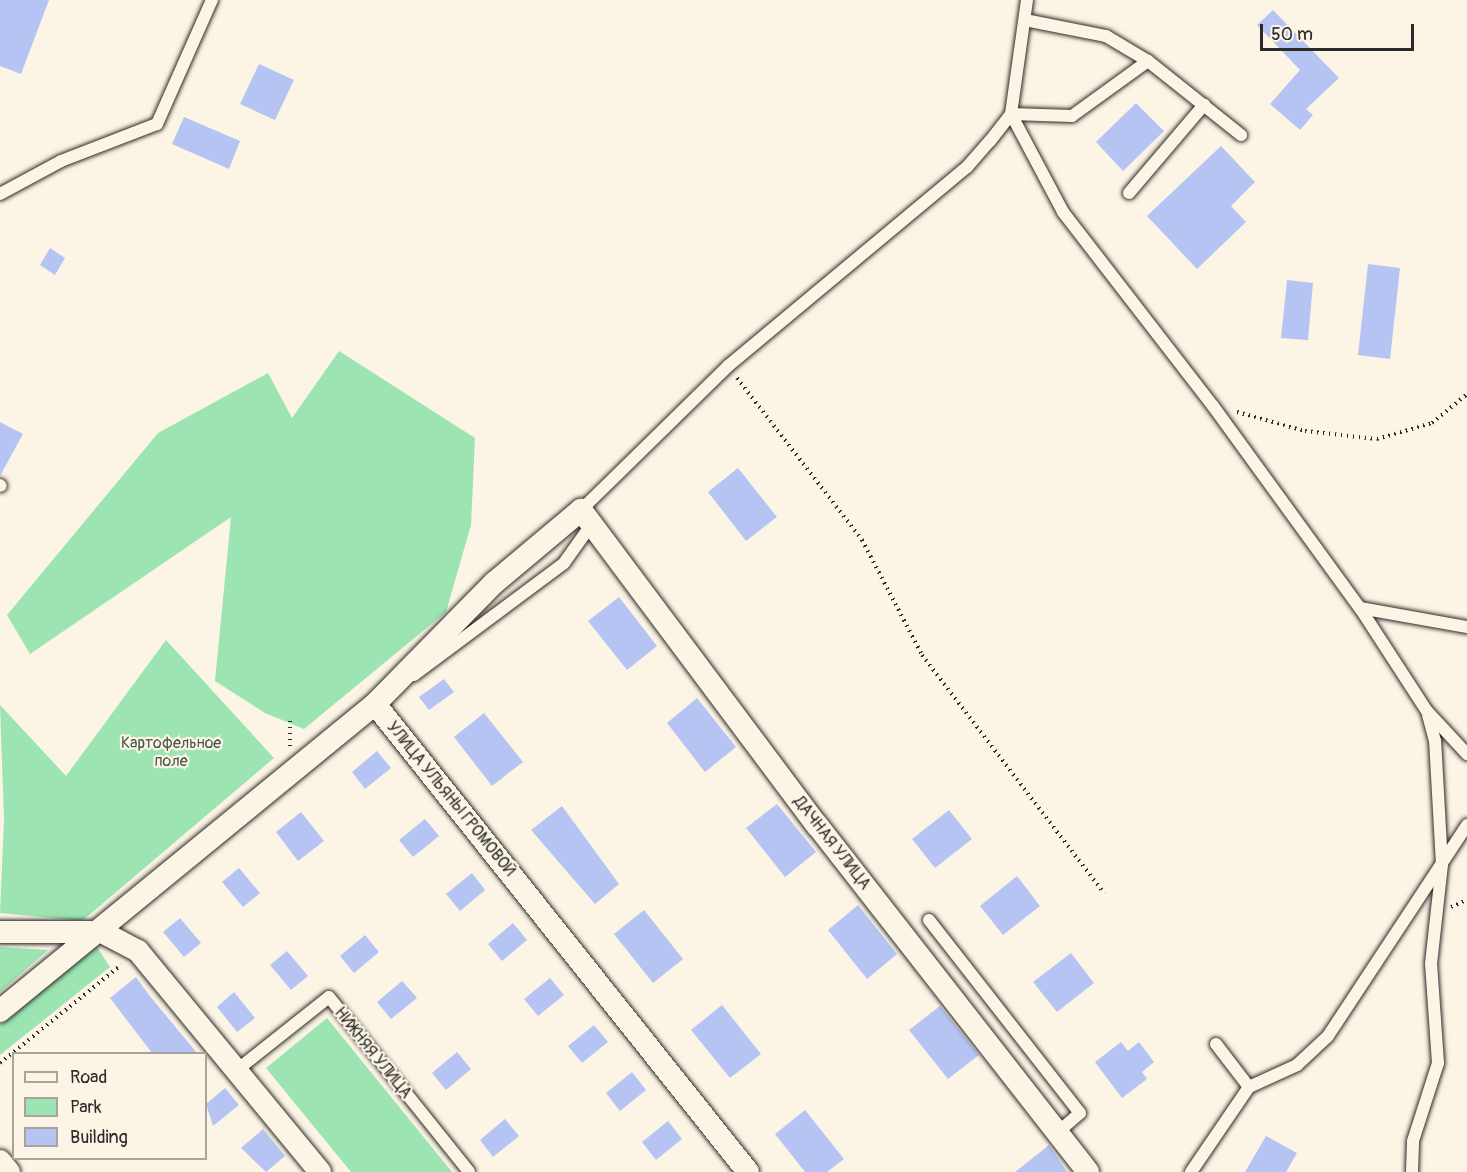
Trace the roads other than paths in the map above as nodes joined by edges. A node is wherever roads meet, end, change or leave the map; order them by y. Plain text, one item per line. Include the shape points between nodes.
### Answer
1 (212, 0) edge
2 (1027, 0) edge
3 (1025, 20) junction
4 (1148, 61) junction
5 (1204, 105) junction
6 (1011, 114) junction
7 (1241, 135) dead end
8 (1129, 193) dead end
9 (0, 195) edge
10 (586, 518) junction
11 (1360, 608) junction
12 (1467, 627) edge
13 (403, 681) junction
14 (375, 705) junction
15 (1427, 711) junction
16 (1467, 754) edge
17 (1467, 825) edge
18 (1442, 865) junction
19 (929, 920) dead end
20 (0, 932) edge
21 (102, 932) junction
22 (0, 1011) edge
23 (1216, 1044) dead end
24 (237, 1070) junction
25 (1249, 1086) junction
26 (1058, 1132) junction
27 (0, 1161) edge
28 (9, 1172) edge
29 (320, 1172) edge
30 (469, 1172) edge
31 (748, 1172) edge
32 (1088, 1172) edge
33 (1191, 1172) edge
34 (1412, 1172) edge

1 - 9 lane via 157,124 61,161
2 - 3 lane
3 - 4 lane via 1106,36
3 - 6 lane
4 - 5 lane
4 - 6 lane via 1072,116
5 - 7 lane
5 - 8 lane
6 - 10 lane via 967,166 728,366
6 - 11 lane via 1063,212 1213,406
10 - 13 street via 494,583
10 - 13 lane via 564,563
10 - 26 street, ДАЧНАЯ УЛИЦА
11 - 12 lane
11 - 15 lane
13 - 14 street
14 - 21 street, УЛИЦА УЛЬЯНЫ ГРОМОВОЙ
14 - 31 street, УЛИЦА УЛЬЯНЫ ГРОМОВОЙ
15 - 16 lane
15 - 18 lane via 1436,741
17 - 18 lane
18 - 25 lane via 1328,1036 1297,1065
18 - 34 lane via 1431,964 1438,1063 1413,1141
19 - 26 lane via 1080,1113
20 - 21 street
21 - 22 street, УЛИЦА УЛЬЯНЫ ГРОМОВОЙ
21 - 24 street via 138,951
23 - 25 lane
24 - 29 street
24 - 30 lane, НИЖНЯЯ УЛИЦА via 329,997
25 - 33 lane
26 - 32 street, ДАЧНАЯ УЛИЦА
27 - 28 street

